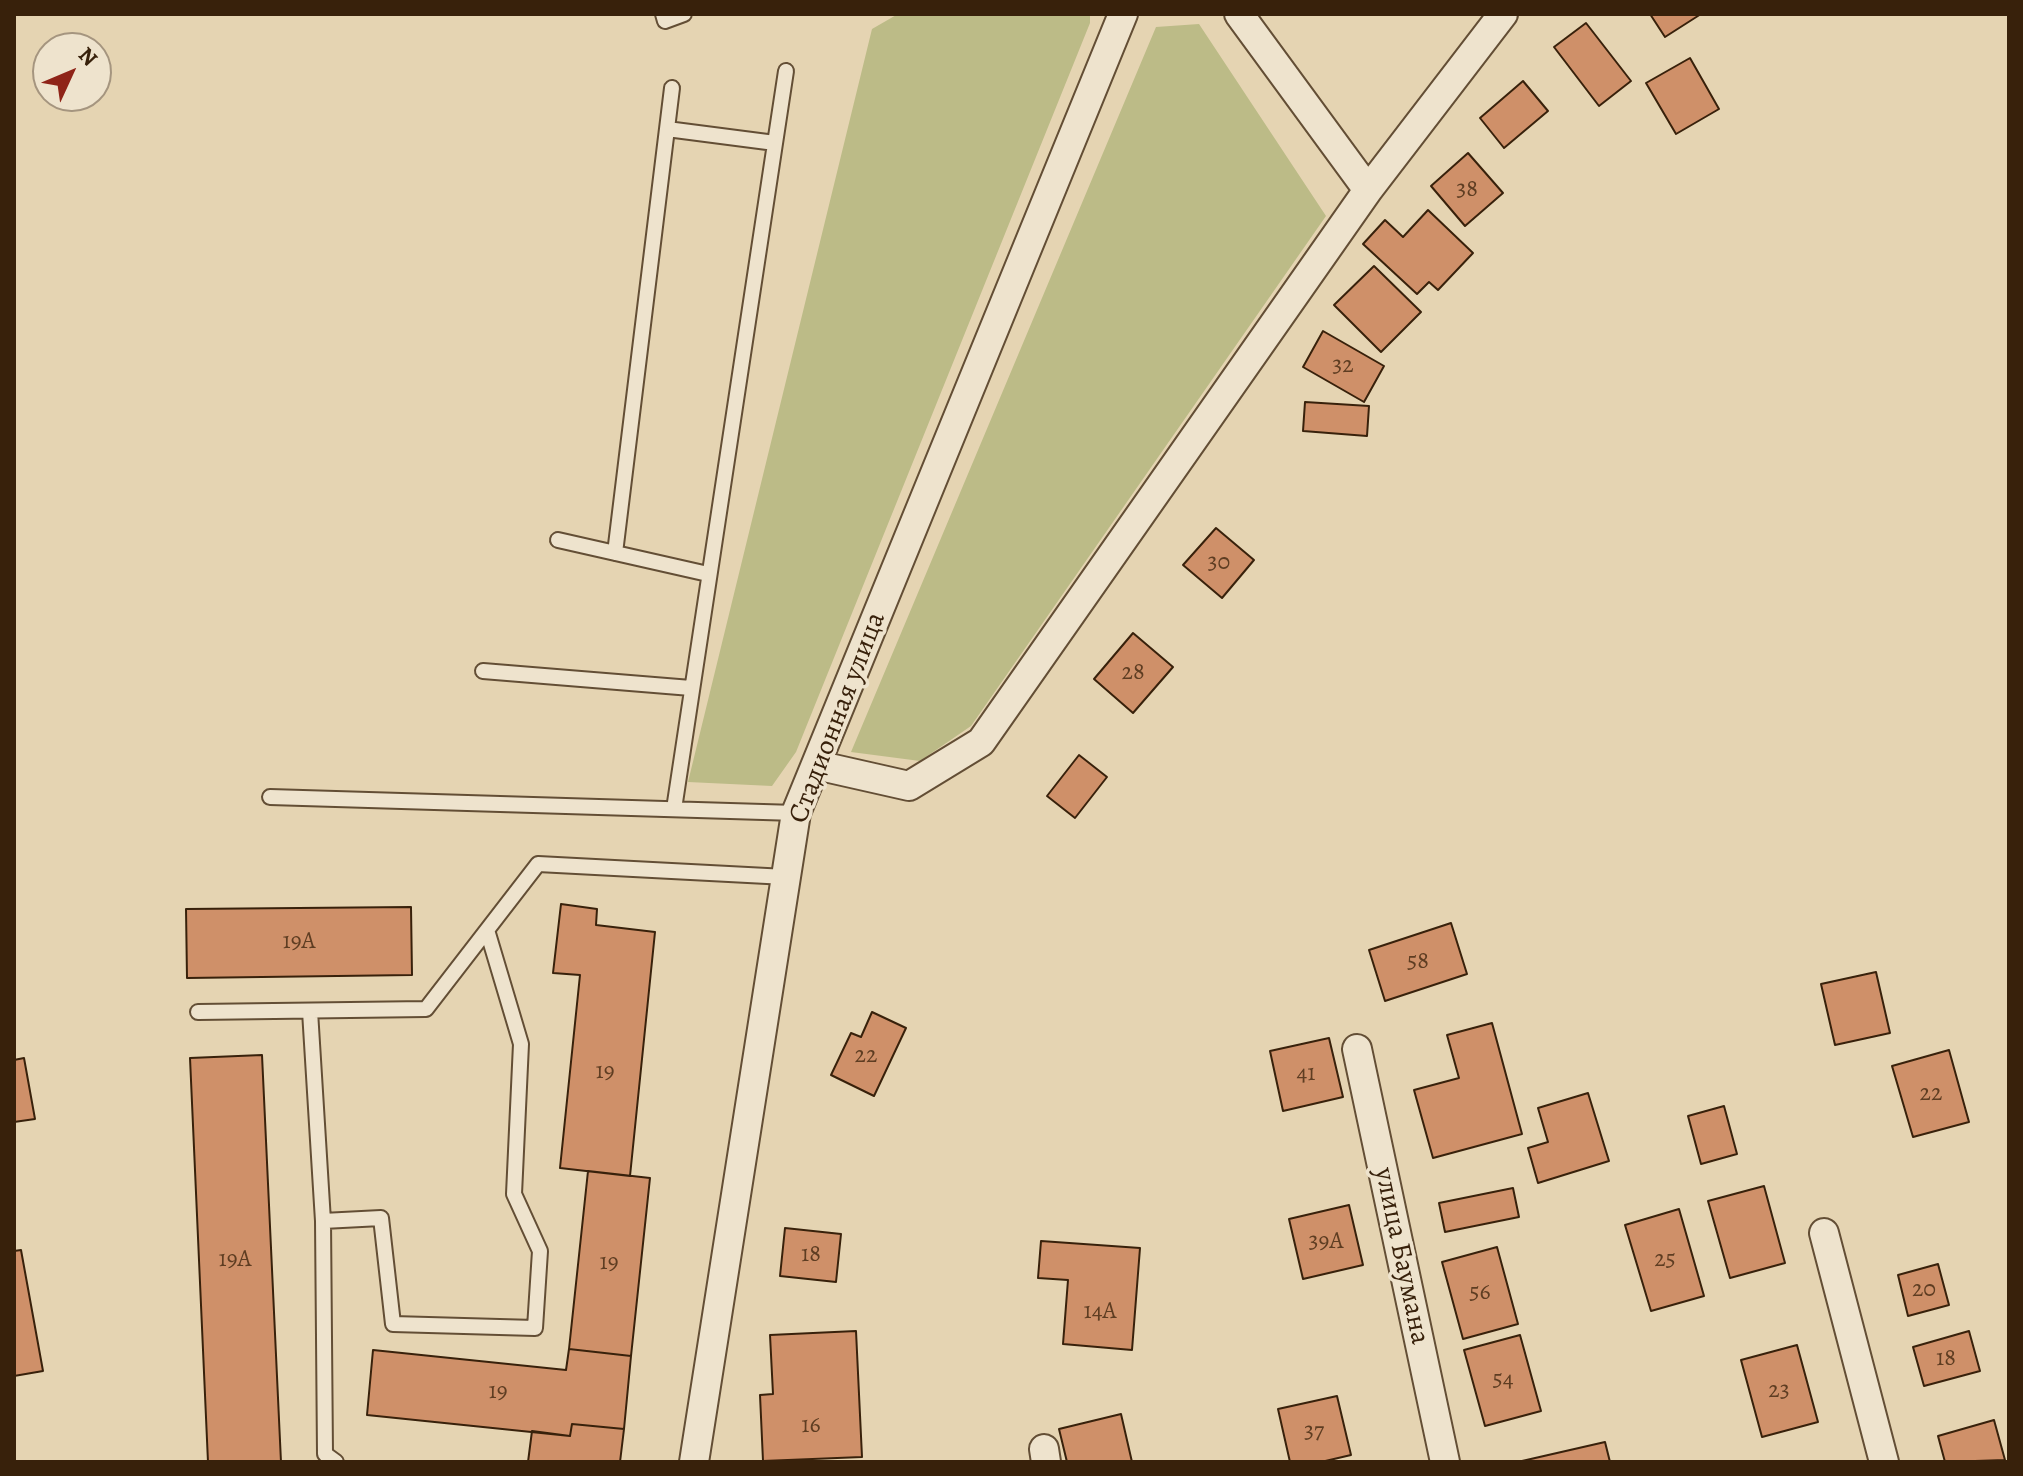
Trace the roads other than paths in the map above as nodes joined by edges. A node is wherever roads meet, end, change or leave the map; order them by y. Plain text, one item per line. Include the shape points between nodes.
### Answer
1 (663, 14) edge
2 (684, 14) edge
3 (1123, 14) edge
4 (1239, 14) edge
5 (1503, 14) edge
6 (786, 71) dead end
7 (672, 88) dead end
8 (667, 129) junction
9 (775, 143) junction
10 (1368, 190) junction
11 (558, 540) dead end
12 (615, 553) junction
13 (708, 574) junction
14 (483, 671) dead end
15 (691, 688) junction
16 (816, 765) junction
17 (270, 797) dead end
18 (674, 809) junction
19 (796, 813) junction
20 (786, 877) junction
21 (487, 930) junction
22 (310, 1011) junction
23 (198, 1012) dead end
24 (1357, 1049) dead end
25 (323, 1221) junction
26 (1824, 1233) dead end
27 (336, 1462) edge
28 (694, 1462) edge
29 (1445, 1462) edge
30 (1884, 1462) edge

1 - 2 lane via 665,21
3 - 16 street, Стадионная улица
4 - 10 street
5 - 10 street
6 - 9 lane
7 - 8 lane
8 - 9 lane
8 - 12 lane
9 - 13 lane
10 - 16 street via 981,742 909,786
11 - 12 lane
12 - 13 lane
13 - 15 lane
14 - 15 lane
15 - 18 lane
16 - 19 street, Стадионная улица
17 - 18 lane
18 - 19 lane
19 - 20 street, Стадионная улица
20 - 21 lane via 538,864
20 - 28 street, Стадионная улица
21 - 22 lane via 426,1009
21 - 25 lane via 521,1044 514,1194 540,1251 535,1328 393,1324 381,1218
22 - 23 lane
22 - 25 lane
24 - 29 street, улица Баумана
25 - 27 lane via 325,1454
26 - 30 street

